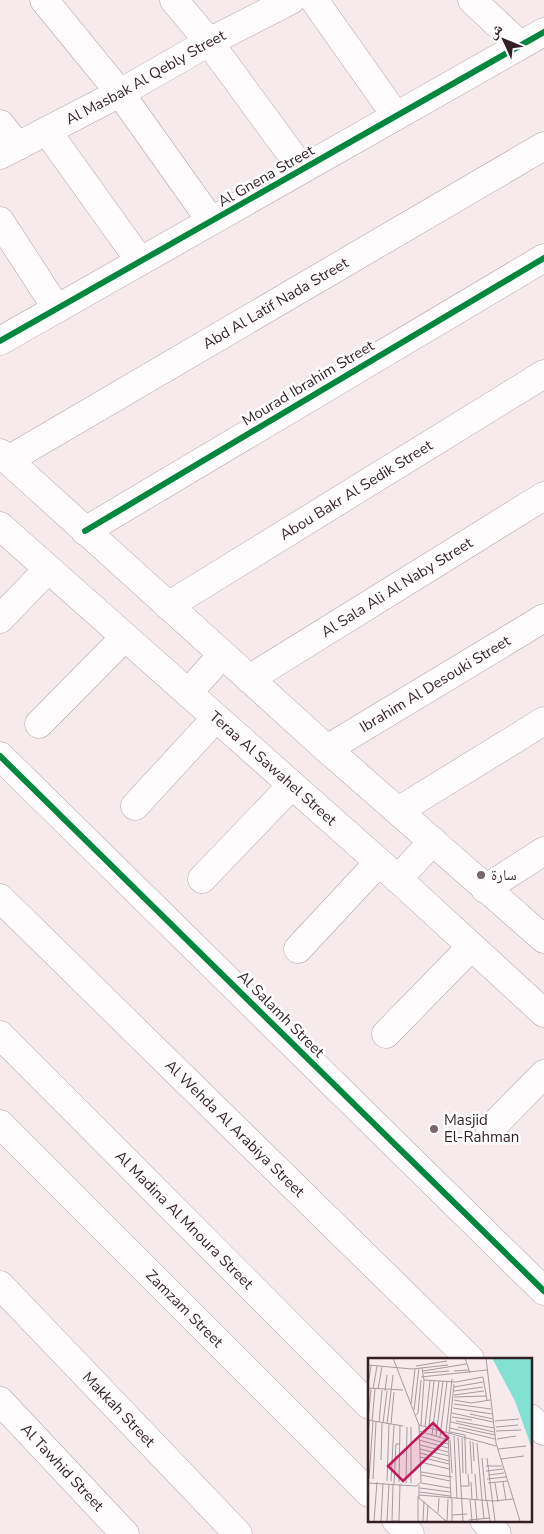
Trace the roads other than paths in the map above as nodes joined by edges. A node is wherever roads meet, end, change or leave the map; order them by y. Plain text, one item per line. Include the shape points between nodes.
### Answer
1 (44, 0) edge
2 (174, 0) edge
3 (291, 0) edge
4 (314, 0) edge
5 (472, 0) edge
6 (544, 32) edge
7 (209, 42) junction
8 (520, 45) junction
9 (120, 93) junction
10 (396, 116) junction
11 (0, 124) edge
12 (47, 131) junction
13 (544, 146) edge
14 (9, 150) edge
15 (302, 169) junction
16 (0, 220) edge
17 (211, 221) junction
18 (544, 258) edge
19 (140, 261) junction
20 (57, 309) junction
21 (0, 341) edge
22 (544, 374) edge
23 (4, 457) edge
24 (544, 496) edge
25 (0, 526) edge
26 (85, 531) junction
27 (48, 569) junction
28 (168, 606) junction
29 (544, 618) edge
30 (0, 619) edge
31 (125, 637) junction
32 (222, 655) junction
33 (249, 679) junction
34 (188, 693) junction
35 (216, 718) junction
36 (544, 721) edge
37 (39, 724) dead end
38 (327, 749) junction
39 (0, 756) edge
40 (292, 785) junction
41 (135, 806) dead end
42 (398, 811) junction
43 (433, 841) junction
44 (544, 851) edge
45 (388, 870) junction
46 (202, 879) dead end
47 (485, 889) junction
48 (0, 898) edge
49 (540, 929) edge
50 (471, 947) junction
51 (298, 949) dead end
52 (544, 1013) edge
53 (386, 1034) dead end
54 (0, 1035) edge
55 (544, 1074) edge
56 (0, 1124) edge
57 (490, 1129) dead end
58 (0, 1284) edge
59 (544, 1291) edge
60 (469, 1358) edge
61 (0, 1401) edge
62 (368, 1404) edge
63 (532, 1420) edge
64 (544, 1432) edge
65 (368, 1492) edge
66 (398, 1522) edge
67 (486, 1522) edge
68 (125, 1534) edge
69 (238, 1534) edge
70 (410, 1534) edge
71 (497, 1534) edge

1 - 9 street
2 - 7 street
3 - 7 street, Al Masbak Al Qebly Street
4 - 10 street
5 - 8 street
6 - 8 street, Al Gnena Street
7 - 9 street, Al Masbak Al Qebly Street
7 - 15 street
8 - 10 street, Al Gnena Street
9 - 12 street, Al Masbak Al Qebly Street
9 - 17 street
10 - 15 street, Al Gnena Street
11 - 14 street
12 - 14 street, Al Masbak Al Qebly Street
12 - 19 street
13 - 23 street, Abd Al Latif Nada Street
15 - 17 street, Al Gnena Street
16 - 20 street
17 - 19 street, Al Gnena Street
18 - 26 street, Mourad Ibrahim Street
19 - 20 street, Al Gnena Street
20 - 21 street, Al Gnena Street
22 - 28 street, Abou Bakr Al Sedik Street
23 - 26 street
24 - 33 street, Al Sala Ali Al Naby Street
25 - 27 street, Teraa Al Sawahel Street
26 - 28 street
27 - 30 street
27 - 31 street, Teraa Al Sawahel Street
28 - 32 street
29 - 38 street, Ibrahim Al Desouki Street
31 - 34 street, Teraa Al Sawahel Street
31 - 37 street
32 - 33 street
32 - 34 street
33 - 38 street
34 - 35 street, Teraa Al Sawahel Street
35 - 40 street, Teraa Al Sawahel Street
35 - 41 street
36 - 42 street
38 - 42 street
39 - 59 street, Al Salamh Street
40 - 45 street, Teraa Al Sawahel Street
40 - 46 street
42 - 43 street
43 - 45 street
43 - 47 street
44 - 47 street
45 - 50 street, Teraa Al Sawahel Street
45 - 51 street
47 - 49 street
48 - 60 street, Al Wehda Al Arabiya Street
50 - 52 street, Teraa Al Sawahel Street
50 - 53 street
54 - 62 street, Al Madina Al Mnoura Street
55 - 57 street
56 - 65 street, Zamzam Street
58 - 69 street, Makkah Street
61 - 68 street, Al Tawhid Street
63 - 64 street
66 - 70 street
67 - 71 street

